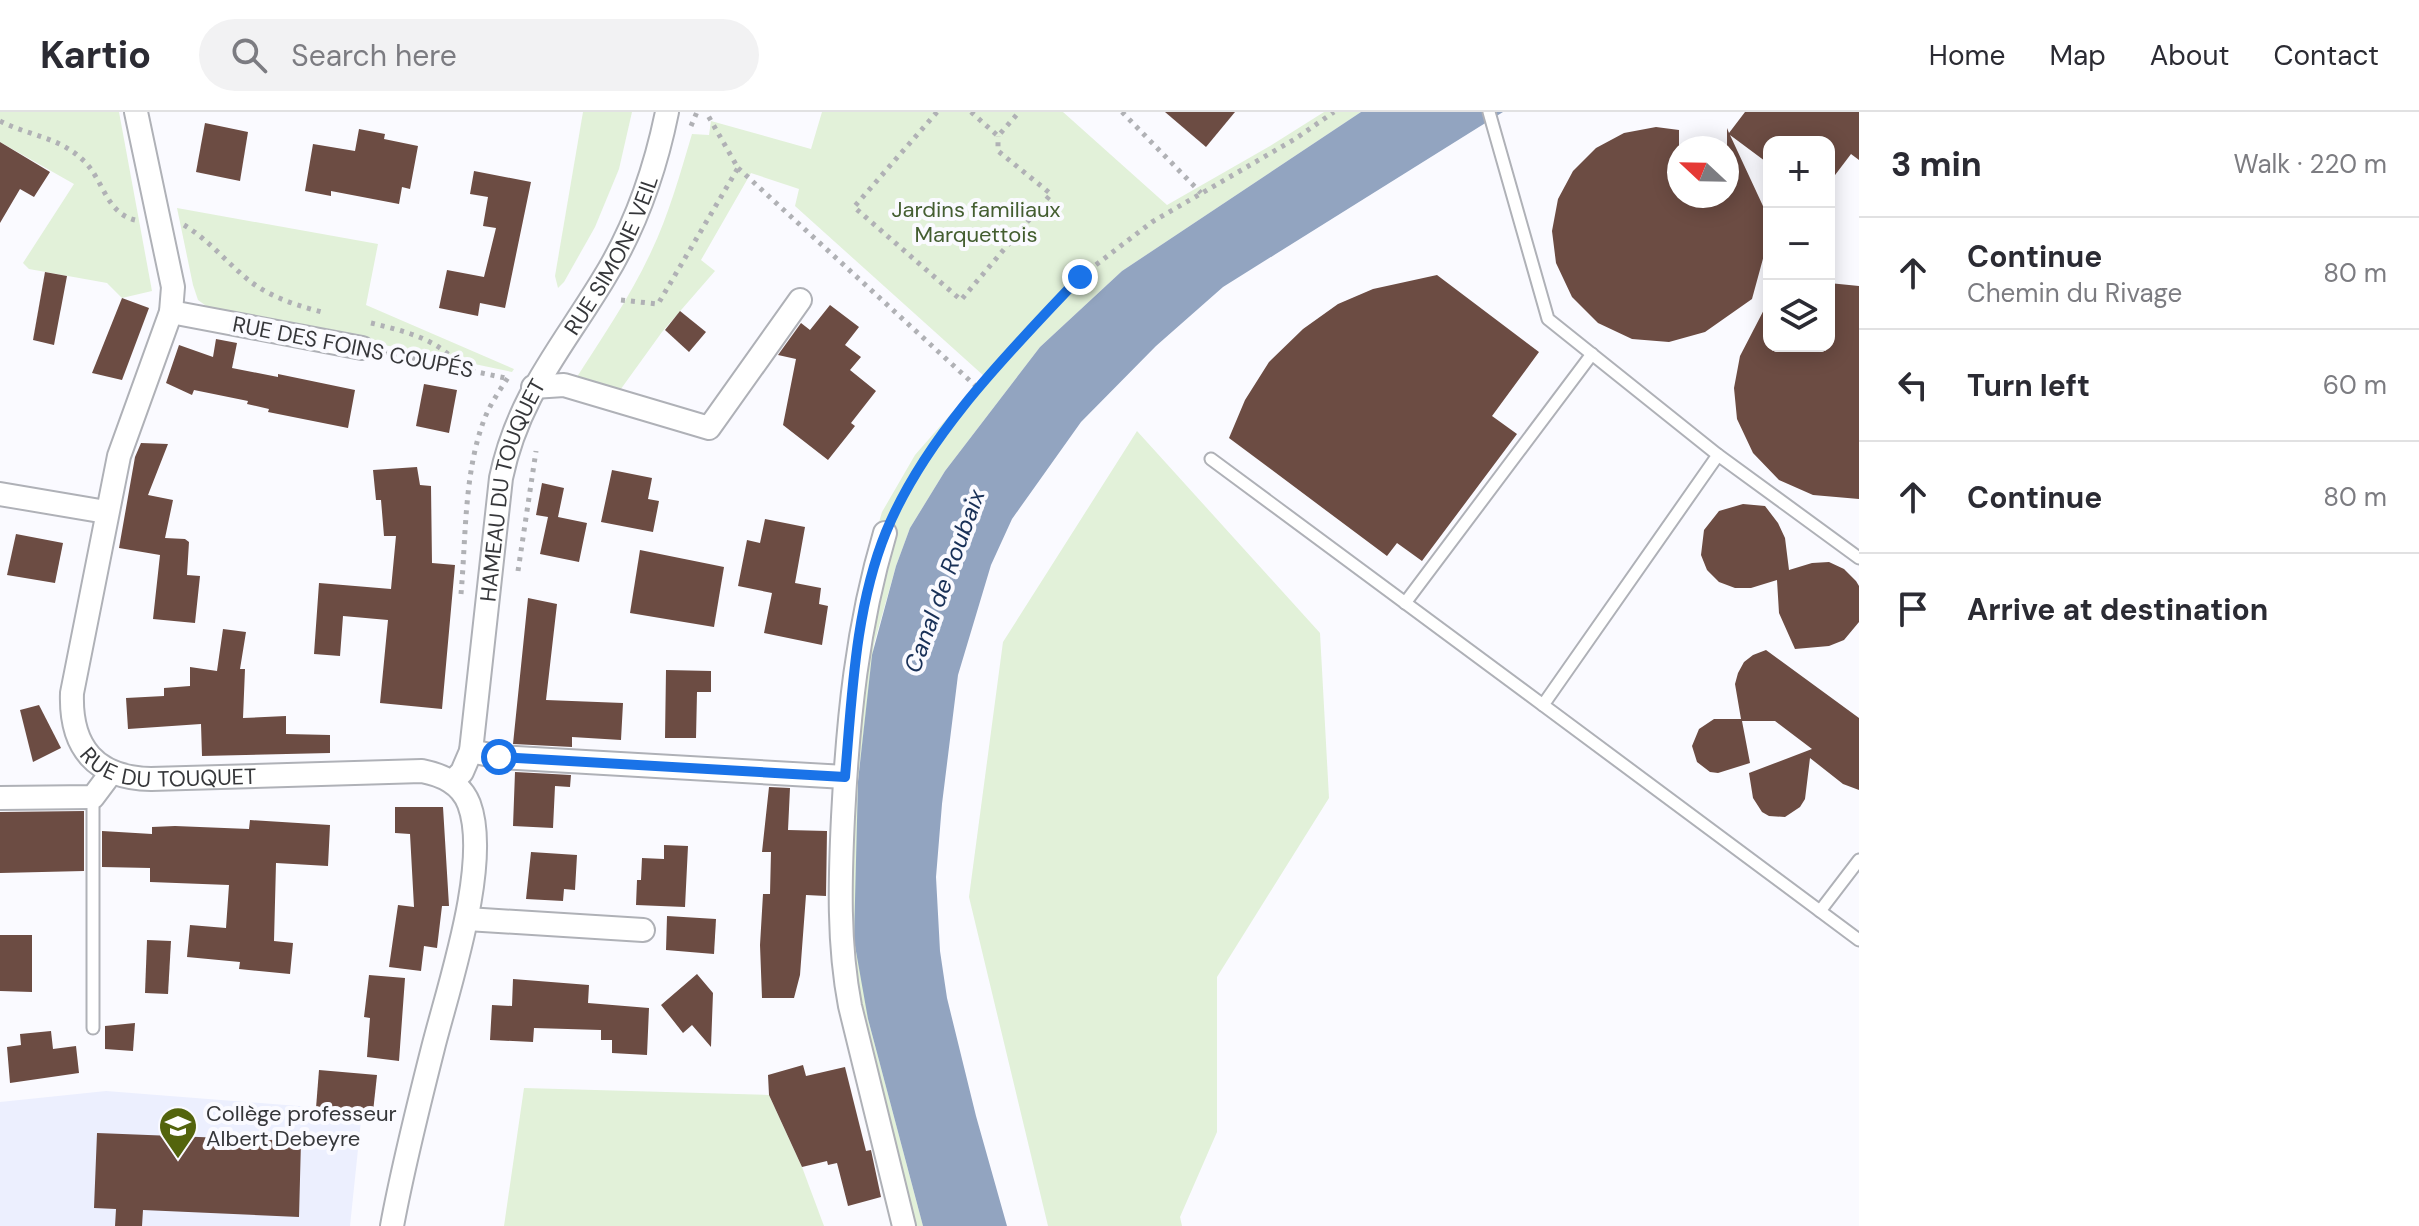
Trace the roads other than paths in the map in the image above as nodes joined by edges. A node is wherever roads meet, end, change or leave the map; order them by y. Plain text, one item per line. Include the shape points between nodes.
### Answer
1 (136, 112) edge
2 (667, 112) edge
3 (1489, 112) edge
4 (800, 300) dead end
5 (171, 312) junction
6 (362, 348) road end
7 (1592, 354) junction
8 (533, 387) junction
9 (1718, 455) junction
10 (1211, 459) dead end
11 (0, 494) edge
12 (106, 512) junction
13 (885, 533) road end
14 (1859, 558) edge
15 (1405, 603) junction
16 (1543, 705) junction
17 (471, 751) junction
18 (111, 773) junction
19 (845, 777) junction
20 (452, 782) junction
21 (93, 797) junction
22 (0, 798) edge
23 (1859, 860) edge
24 (1820, 911) junction
25 (467, 919) junction
26 (643, 930) dead end
27 (1859, 940) edge
28 (93, 1028) dead end
29 (392, 1226) edge
30 (904, 1226) edge

1 - 5 street, RUE DU TOUQUET via 173,287
2 - 8 street, RUE SIMONE VEIL via 644,200 627,237
3 - 7 lane via 1548,319
4 - 8 street, HAMEAU DU TOUQUET via 709,428 564,385
5 - 6 street, RUE DES FOINS COUPÉS
5 - 12 street, RUE DU TOUQUET via 119,456
7 - 9 lane
7 - 15 lane
8 - 17 street, HAMEAU DU TOUQUET via 508,444 501,478
9 - 14 lane
9 - 16 lane
10 - 15 lane
11 - 12 street
12 - 18 street, RUE DU TOUQUET via 71,708 84,750
13 - 19 street via 863,613
15 - 16 lane
16 - 24 lane
17 - 19 street via 499,757
17 - 20 street, HAMEAU DU TOUQUET
18 - 20 street, RUE DU TOUQUET via 151,779 422,771
18 - 21 street
19 - 30 street via 844,977
20 - 25 street via 468,802 473,827
21 - 22 street
21 - 28 lane
23 - 24 lane
24 - 27 lane
25 - 26 street
25 - 29 street

